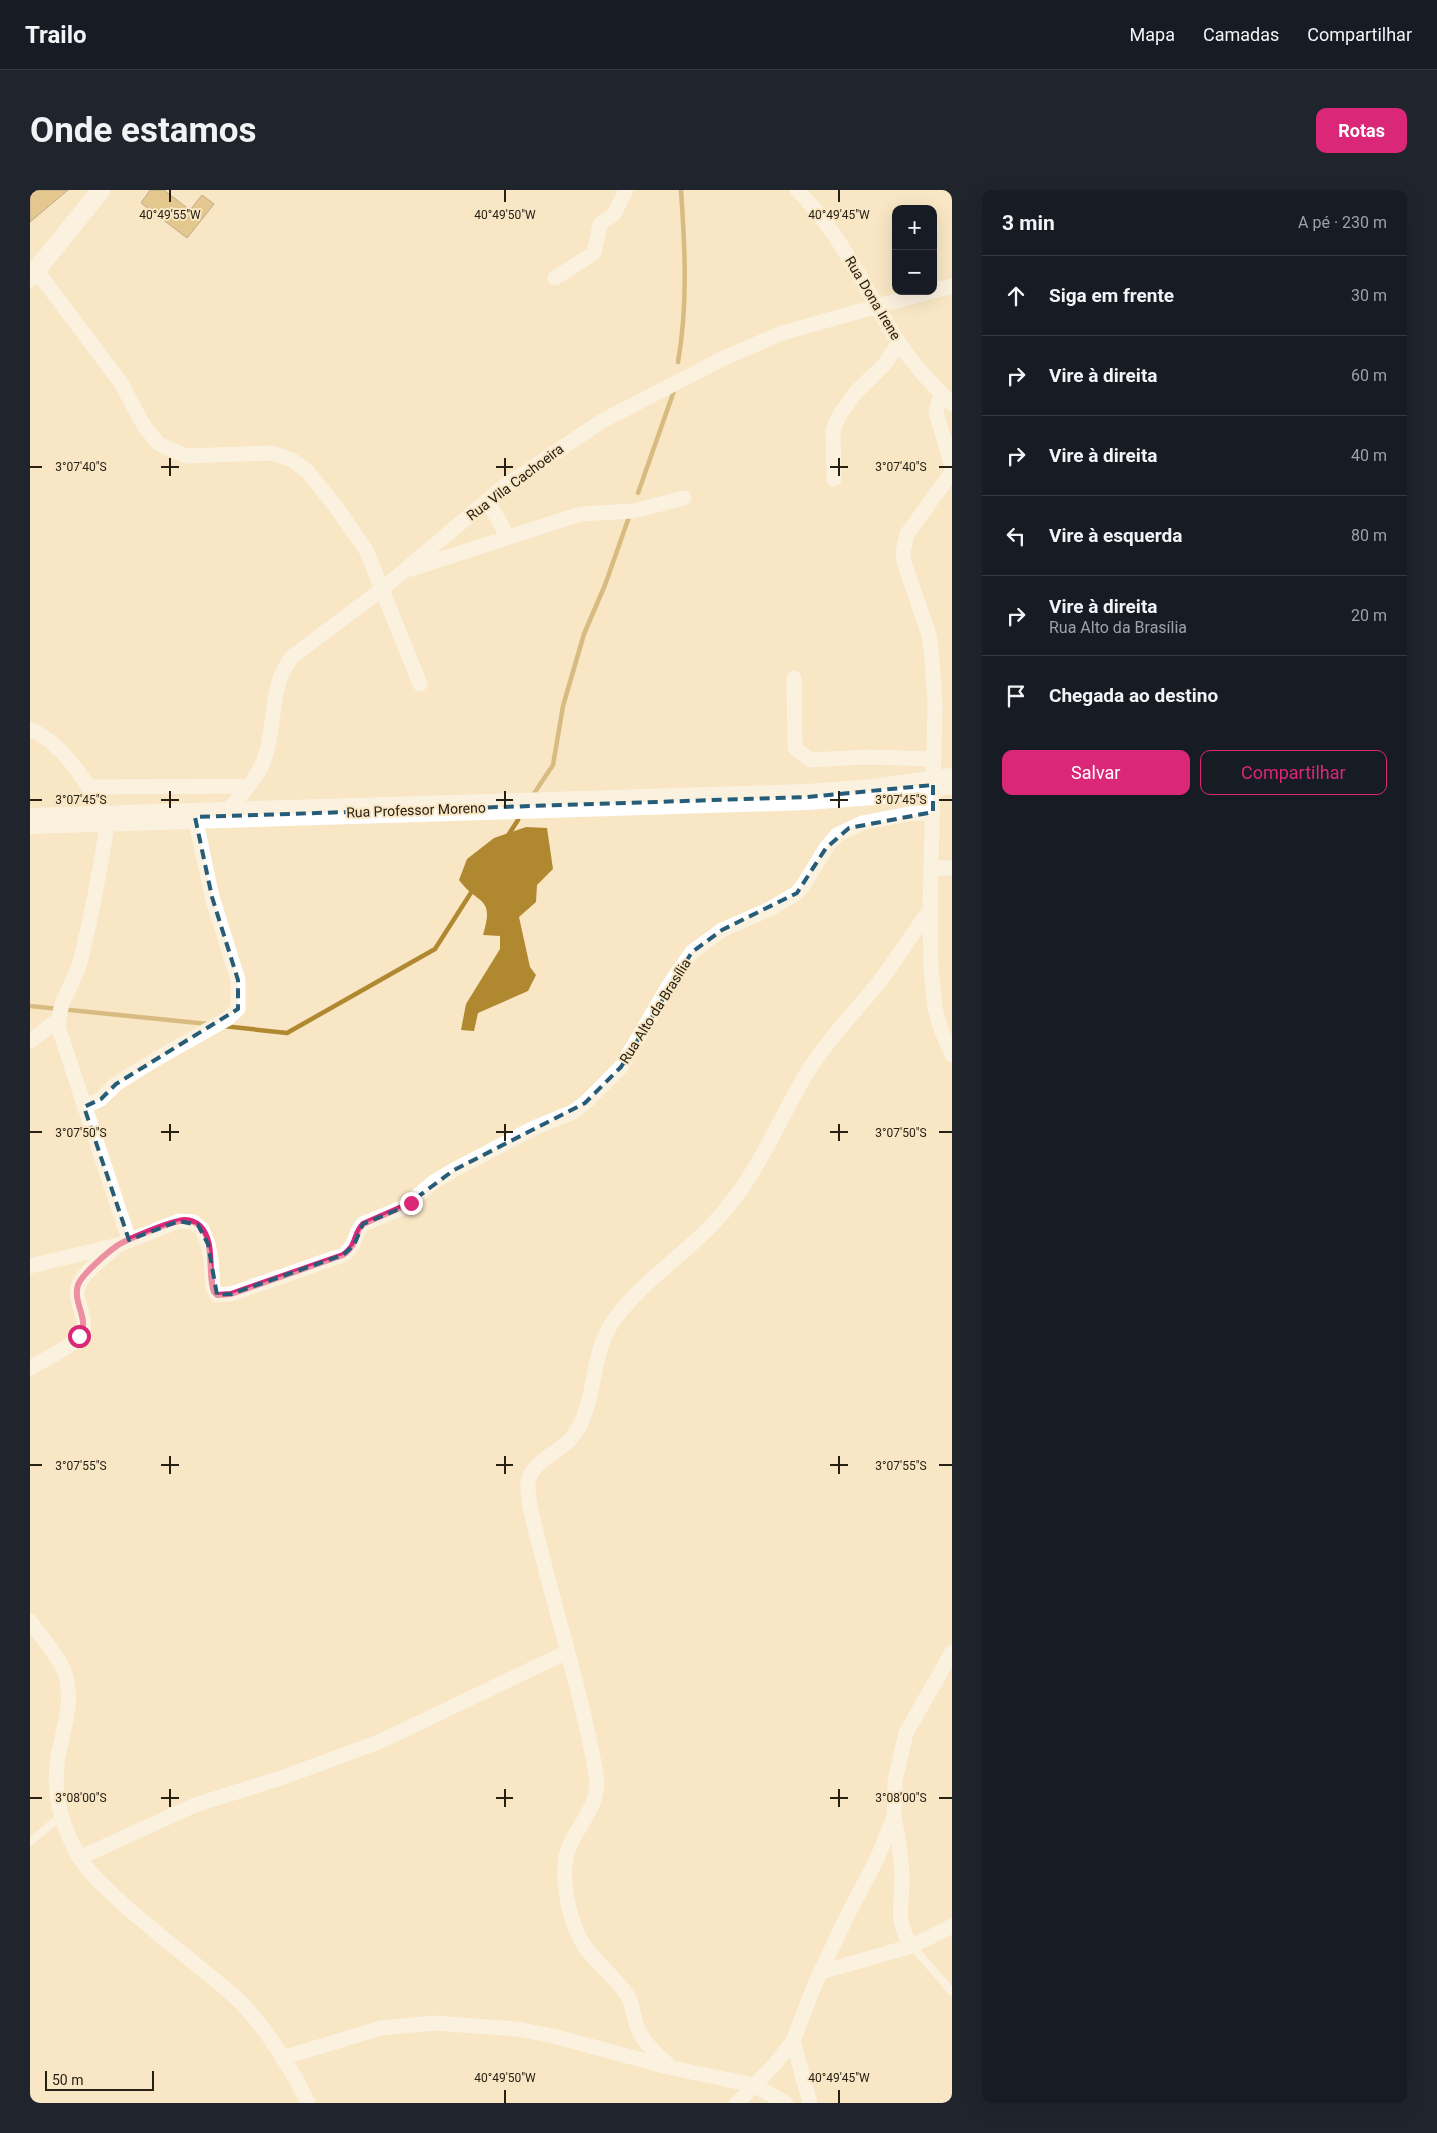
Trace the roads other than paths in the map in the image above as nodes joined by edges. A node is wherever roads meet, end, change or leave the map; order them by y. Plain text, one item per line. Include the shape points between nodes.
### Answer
1 (101, 190) edge
2 (626, 190) edge
3 (801, 191) edge
4 (33, 274) edge
5 (555, 278) dead end
6 (952, 286) edge
7 (937, 290) edge
8 (919, 295) edge
9 (879, 306) junction
10 (899, 343) junction
11 (947, 399) edge
12 (952, 466) edge
13 (952, 472) edge
14 (834, 479) dead end
15 (684, 498) dead end
16 (487, 500) junction
17 (508, 537) junction
18 (402, 572) junction
19 (381, 590) junction
20 (794, 678) dead end
21 (420, 684) dead end
22 (30, 729) edge
23 (934, 759) junction
24 (942, 783) edge
25 (247, 786) junction
26 (89, 787) junction
27 (933, 812) junction
28 (223, 816) junction
29 (195, 817) junction
30 (108, 819) junction
31 (30, 821) edge
32 (931, 868) junction
33 (952, 868) edge
34 (930, 910) junction
35 (58, 1020) junction
36 (30, 1041) edge
37 (952, 1055) edge
38 (84, 1107) junction
39 (124, 1242) junction
40 (30, 1266) edge
41 (30, 1368) edge
42 (30, 1621) edge
43 (567, 1652) junction
44 (952, 1652) edge
45 (61, 1816) junction
46 (894, 1817) junction
47 (30, 1842) edge
48 (79, 1858) junction
49 (952, 1926) edge
50 (912, 1946) junction
51 (821, 1972) junction
52 (952, 1992) edge
53 (793, 2041) junction
54 (282, 2058) junction
55 (672, 2068) junction
56 (754, 2085) junction
57 (308, 2103) edge
58 (737, 2103) edge
59 (786, 2103) edge
60 (810, 2103) edge

1 - 4 street
2 - 5 street via 614,214 600,224 594,253
3 - 9 street, Rua Dona Irene via 849,257
4 - 19 street via 121,383 144,426 159,444 186,456 272,453 292,460 308,472 358,538
6 - 7 street, Rua Vila Cachoeira
8 - 9 street, Rua Vila Cachoeira
9 - 10 street, Rua Dona Irene
9 - 16 street, Rua Vila Cachoeira via 782,333 724,358 602,421
10 - 11 street, Rua Dona Irene
10 - 14 street via 839,416 833,430
11 - 12 street via 936,412
13 - 23 street via 907,534 903,552 929,635 935,706
15 - 17 street via 622,513 582,514
16 - 17 street
16 - 18 street, Rua Vila Cachoeira
17 - 18 street
18 - 19 street, Rua Vila Cachoeira
19 - 21 street
19 - 25 street, Rua Vila Cachoeira via 286,664 278,681 265,759
20 - 23 street via 795,748 810,760 867,757
22 - 26 street via 52,743
23 - 24 street
24 - 27 street
24 - 28 highway, Rua Professor Moreno via 807,797
25 - 26 street
25 - 28 street, Rua Vila Cachoeira
26 - 30 street
27 - 32 street
27 - 39 street, Rua Alto da Brasília via 862,823 837,835 797,893 722,930 692,952 621,1067 586,1103 454,1170 404,1207 361,1226 354,1245 343,1255 231,1294 217,1295 208,1244 202,1229 193,1222 179,1221
28 - 29 highway, Rua Professor Moreno
29 - 30 highway, Rua Professor Moreno
29 - 38 street via 212,897 238,980 238,1009 227,1019 156,1059 116,1084 101,1099
30 - 31 highway, Rua Professor Moreno
30 - 35 street via 80,962 64,997
32 - 33 street
32 - 34 street
34 - 37 street via 931,968 936,1008
34 - 43 street via 881,979 807,1072 746,1184 724,1212 612,1322 601,1346 589,1405 573,1437 530,1474 528,1484 534,1520
35 - 36 street
35 - 38 street
38 - 39 street
39 - 40 street
39 - 41 street via 84,1275 78,1287 78,1303 84,1324 79,1336
42 - 45 street via 64,1671 68,1687 56,1787
43 - 48 street via 382,1741 195,1805
43 - 55 street via 597,1780 597,1794 570,1844 566,1859 571,1916 588,1951 629,1997 642,2037
44 - 46 street via 906,1734 895,1781
45 - 47 lane
45 - 48 street
46 - 50 street via 902,1877 900,1924
46 - 51 street via 877,1859
48 - 54 street via 135,1915 237,1999
49 - 50 street
50 - 51 street
50 - 52 lane
51 - 53 street
53 - 56 street
53 - 60 street
54 - 55 street via 381,2028 434,2023 517,2029
54 - 57 street
55 - 56 street
56 - 58 street
56 - 59 street

